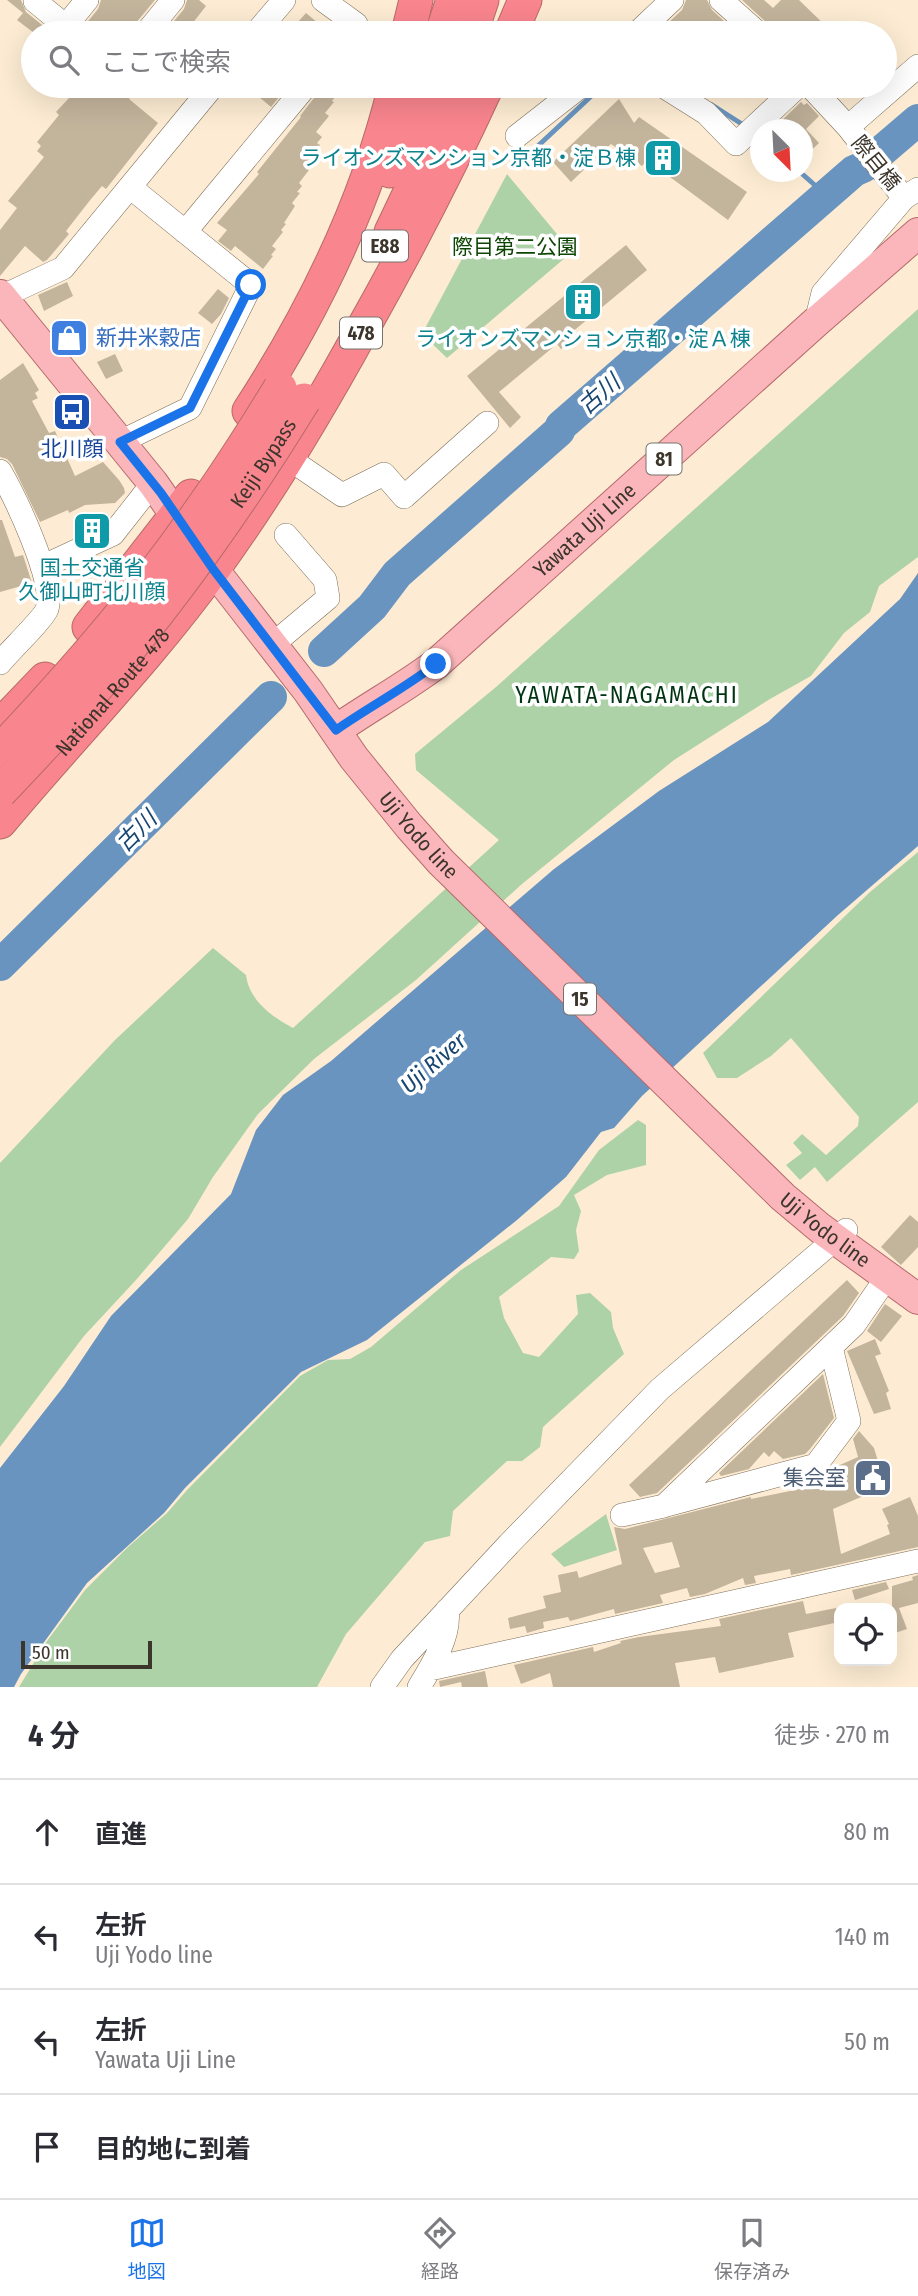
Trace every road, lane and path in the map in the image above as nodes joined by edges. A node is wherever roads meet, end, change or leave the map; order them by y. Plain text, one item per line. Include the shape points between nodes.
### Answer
1 (87, 0) edge
2 (173, 0) edge
3 (284, 0) edge
4 (323, 0) edge
5 (416, 0) edge
6 (434, 0) edge
7 (453, 0) edge
8 (482, 0) edge
9 (506, 0) edge
10 (526, 0) edge
11 (672, 0) edge
12 (721, 0) edge
13 (35, 1) edge
14 (59, 21) edge
15 (75, 21) edge
16 (156, 21) edge
17 (266, 21) edge
18 (352, 21) edge
19 (411, 21) edge
20 (428, 21) edge
21 (446, 21) edge
22 (475, 21) edge
23 (498, 21) edge
24 (516, 21) edge
25 (650, 21) edge
26 (745, 21) edge
27 (918, 66) edge
28 (897, 84) edge
29 (203, 98) edge
30 (296, 98) edge
31 (391, 98) edge
32 (404, 98) edge
33 (418, 98) edge
34 (447, 98) edge
35 (468, 98) edge
36 (481, 98) edge
37 (566, 98) edge
38 (682, 98) edge
39 (785, 98) edge
40 (821, 98) edge
41 (881, 98) edge
42 (848, 127) junction
43 (517, 136) dead end
44 (130, 187) junction
45 (911, 193) edge
46 (350, 225) junction
47 (185, 232) junction
48 (918, 233) edge
49 (1, 296) edge
50 (380, 298) junction
51 (816, 322) junction
52 (292, 394) junction
53 (487, 422) dead end
54 (120, 442) junction
55 (288, 458) junction
56 (0, 471) edge
57 (153, 483) junction
58 (177, 516) junction
59 (286, 535) dead end
60 (42, 567) junction
61 (213, 569) junction
62 (272, 645) junction
63 (0, 663) edge
64 (0, 726) edge
65 (336, 730) junction
66 (0, 751) edge
67 (4, 809) edge
68 (833, 1232) junction
69 (887, 1277) junction
70 (918, 1299) edge
71 (831, 1347) junction
72 (664, 1506) junction
73 (622, 1515) dead end
74 (918, 1561) edge
75 (447, 1610) junction
76 (424, 1678) edge
77 (383, 1686) edge

1 - 15 street
2 - 16 street
3 - 17 street
4 - 18 street
5 - 19 highway
6 - 20 highway
7 - 21 highway
8 - 22 highway
9 - 23 highway
10 - 24 highway
11 - 25 street
12 - 26 street
13 - 14 street
27 - 28 street
29 - 44 street
30 - 47 street
31 - 46 highway
32 - 46 highway
33 - 52 highway, Keiji Bypass / E88 via 385,181 318,321
34 - 52 highway, Keiji Bypass / E88 via 411,190 342,333
35 - 50 highway
36 - 50 highway, National Route 478 / 478
37 - 43 street
38 - 39 street via 706,113 736,144
40 - 42 street, 際目橋
41 - 42 street
42 - 45 street, 際目橋
44 - 47 street
44 - 49 street via 63,268
45 - 51 street via 823,293
46 - 58 highway via 272,375
47 - 54 street via 251,285 190,408
48 - 51 main road, Yawata Uji Line / 81
49 - 54 main road, Uji Yodo line / 15
50 - 55 highway, National Route 478 / 478
51 - 65 main road, Yawata Uji Line / 81 via 436,664
52 - 66 highway, Keiji Bypass / E88, bridge via 240,452 140,591
52 - 67 highway, Keiji Bypass / E88, bridge via 224,524
53 - 55 street via 404,497 384,474 342,495
54 - 57 main road, Uji Yodo line / 15
55 - 61 highway, National Route 478 / 478
56 - 60 street
57 - 58 main road, Uji Yodo line / 15
57 - 60 street via 113,534
58 - 61 main road, Uji Yodo line / 15
58 - 64 highway via 44,681
59 - 62 street via 325,580 328,598
60 - 63 street via 47,610
61 - 62 main road, Uji Yodo line / 15
61 - 67 highway, National Route 478 / 478 via 109,699
62 - 65 main road, Uji Yodo line / 15
65 - 68 main road, Uji Yodo line / 15 via 409,826 474,896 783,1196
68 - 69 main road, Uji Yodo line / 15
68 - 75 street via 660,1389
69 - 70 main road, Uji Yodo line / 15
69 - 71 street via 854,1325
71 - 72 street
71 - 72 street via 849,1421 816,1465
72 - 73 street
74 - 76 street
75 - 76 street via 449,1623
75 - 77 street

